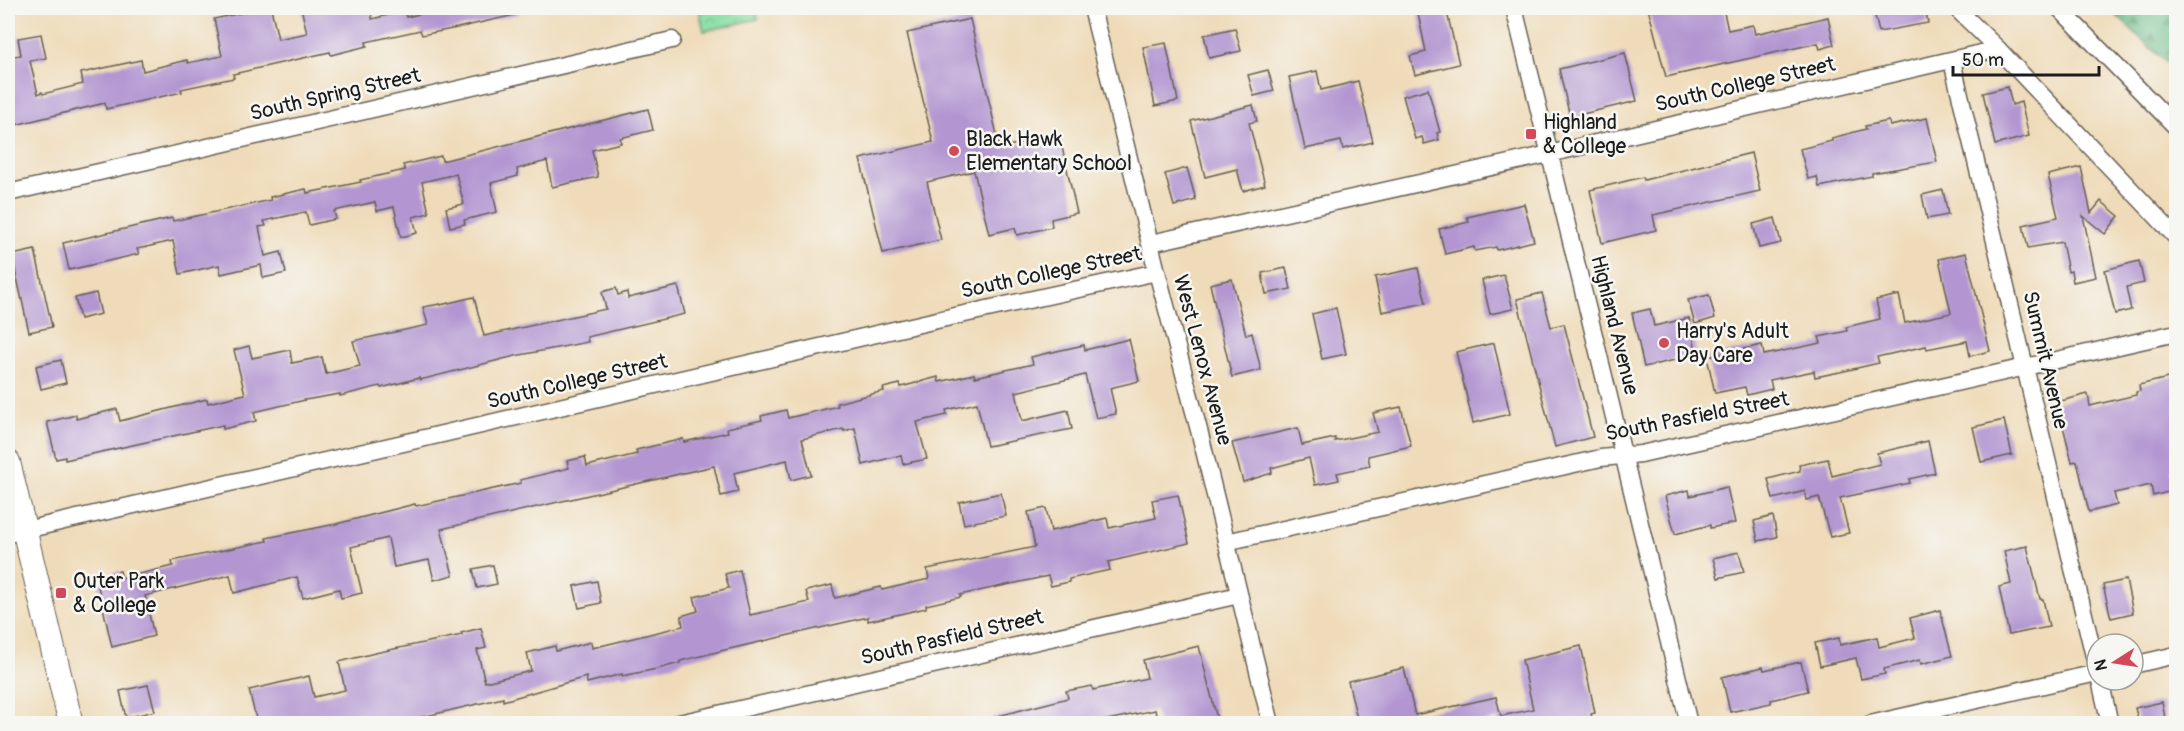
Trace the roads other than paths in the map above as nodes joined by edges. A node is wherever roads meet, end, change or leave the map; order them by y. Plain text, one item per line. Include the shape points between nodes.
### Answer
1 (1092, 8) edge
2 (1514, 8) edge
3 (1956, 8) edge
4 (2059, 8) edge
5 (672, 40) dead end
6 (1998, 49) junction
7 (1952, 60) junction
8 (2176, 127) edge
9 (1550, 153) junction
10 (8, 193) edge
11 (2176, 237) edge
12 (1151, 243) junction
13 (1157, 272) junction
14 (2176, 333) edge
15 (2024, 368) junction
16 (1624, 456) junction
17 (8, 462) edge
18 (16, 532) edge
19 (1226, 542) junction
20 (1239, 595) junction
21 (2088, 632) edge
22 (2176, 655) edge
23 (2145, 662) edge
24 (2085, 674) edge
25 (2103, 692) edge
26 (71, 723) edge
27 (675, 723) edge
28 (1271, 723) edge
29 (1689, 723) edge
30 (1870, 723) edge
31 (2110, 723) edge

1 - 12 street, West Lenox Avenue
2 - 9 street, Highland Avenue
3 - 6 street
4 - 8 street
5 - 10 street, South Spring Street
6 - 7 street, South College Street
6 - 11 street
7 - 9 street, South College Street
7 - 15 street, Summit Avenue
9 - 12 street, South College Street
9 - 16 street, Highland Avenue
12 - 13 street, West Lenox Avenue
13 - 18 street, South College Street
13 - 19 street, West Lenox Avenue
14 - 15 street, South Pasfield Street
15 - 16 street, South Pasfield Street
15 - 21 street, Summit Avenue
16 - 19 street, South Pasfield Street
16 - 29 street, Highland Avenue
17 - 18 street
18 - 26 street
19 - 20 street, West Lenox Avenue
20 - 27 street, South Pasfield Street
20 - 28 street, West Lenox Avenue
22 - 23 street
24 - 30 street
25 - 31 street

